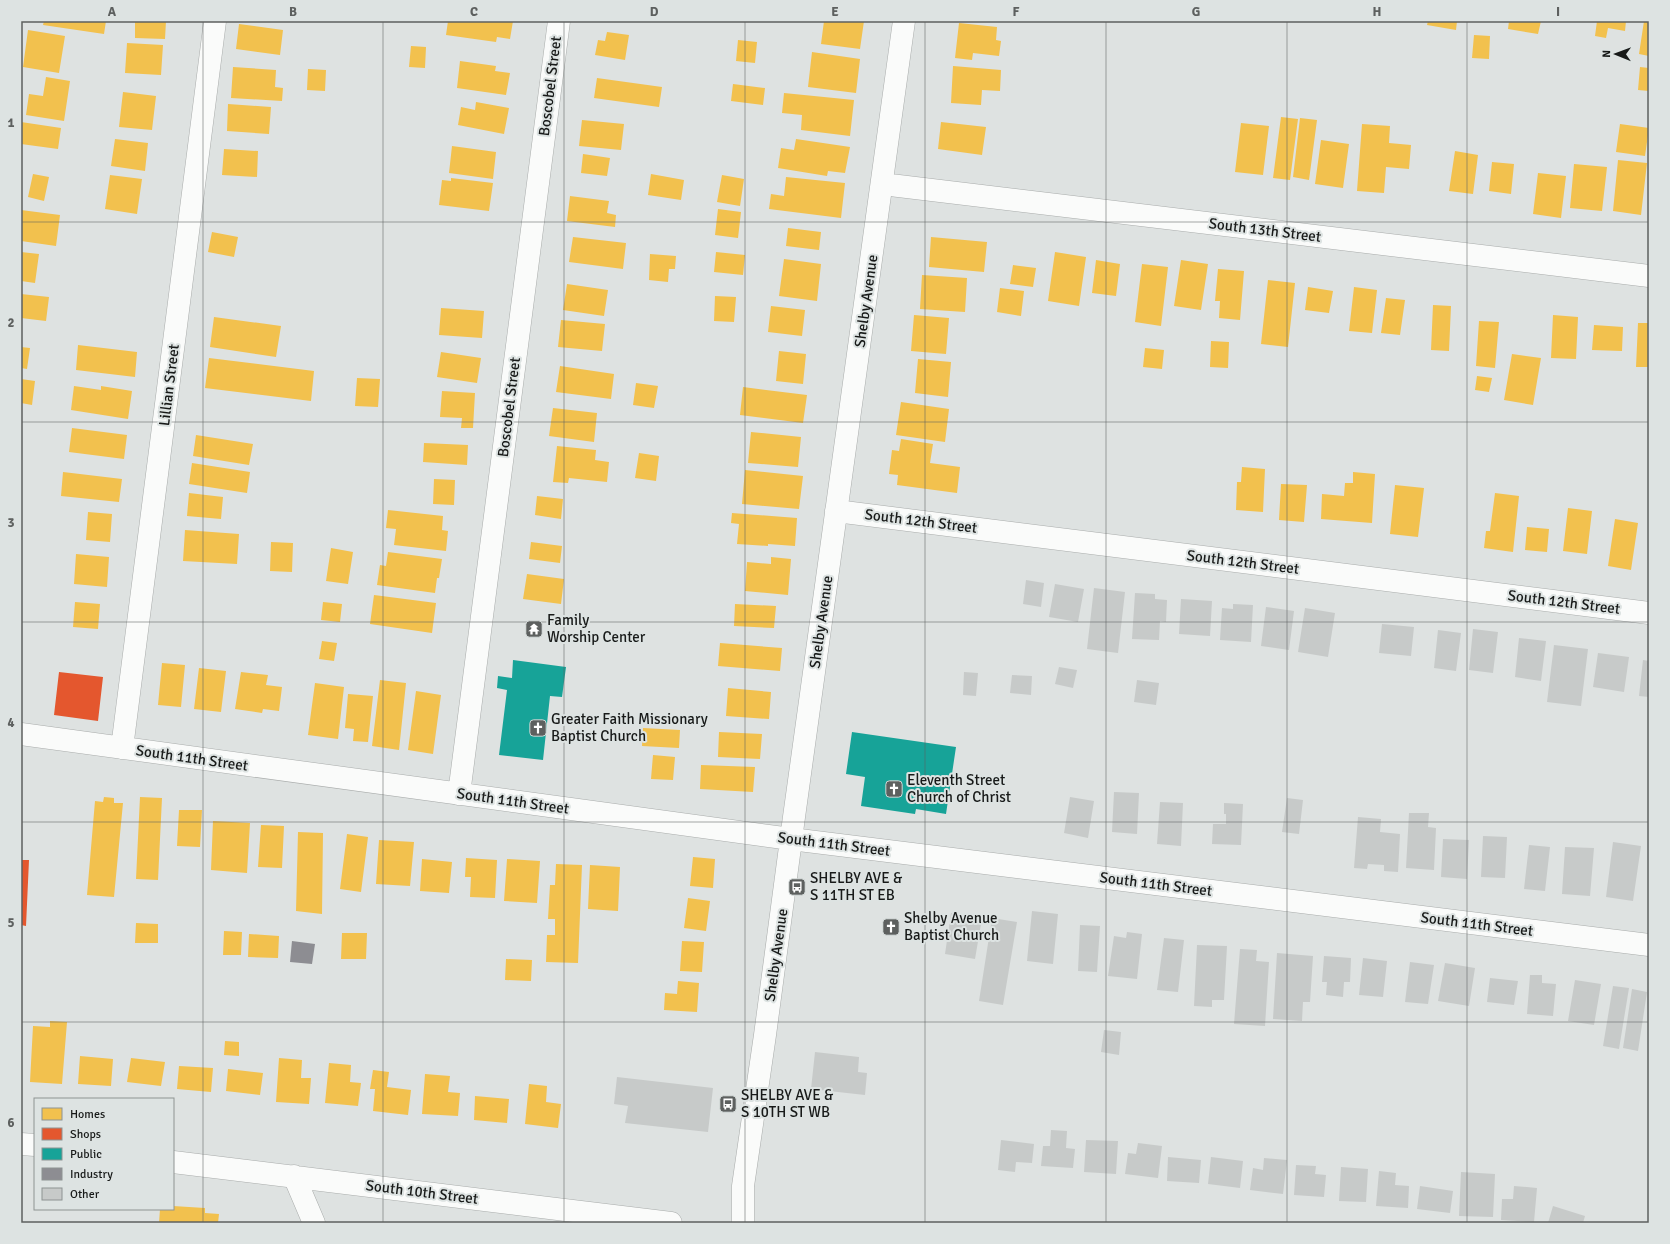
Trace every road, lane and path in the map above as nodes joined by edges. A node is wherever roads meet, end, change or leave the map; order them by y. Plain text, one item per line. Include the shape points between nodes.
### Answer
1 (215, 21) edge
2 (558, 21) edge
3 (904, 21) edge
4 (882, 184) junction
5 (1649, 276) edge
6 (836, 511) junction
7 (1649, 613) edge
8 (21, 734) edge
9 (122, 748) junction
10 (459, 794) junction
11 (791, 839) junction
12 (1649, 945) edge
13 (21, 1144) edge
14 (34, 1145) edge
15 (174, 1162) edge
16 (294, 1176) junction
17 (314, 1223) edge
18 (671, 1223) edge
19 (743, 1223) edge

1 - 9 street, Lillian Street
2 - 10 street, Boscobel Street
3 - 4 street, Shelby Avenue
4 - 5 street, South 13th Street
4 - 6 street, Shelby Avenue
6 - 7 street, South 12th Street
6 - 11 street, Shelby Avenue
8 - 9 street, South 11th Street
9 - 10 street, South 11th Street
10 - 11 street, South 11th Street
11 - 12 street, South 11th Street
11 - 19 street, Shelby Avenue via 743,1186
13 - 14 street
15 - 16 street, South 10th Street
16 - 17 street
16 - 18 street, South 10th Street

